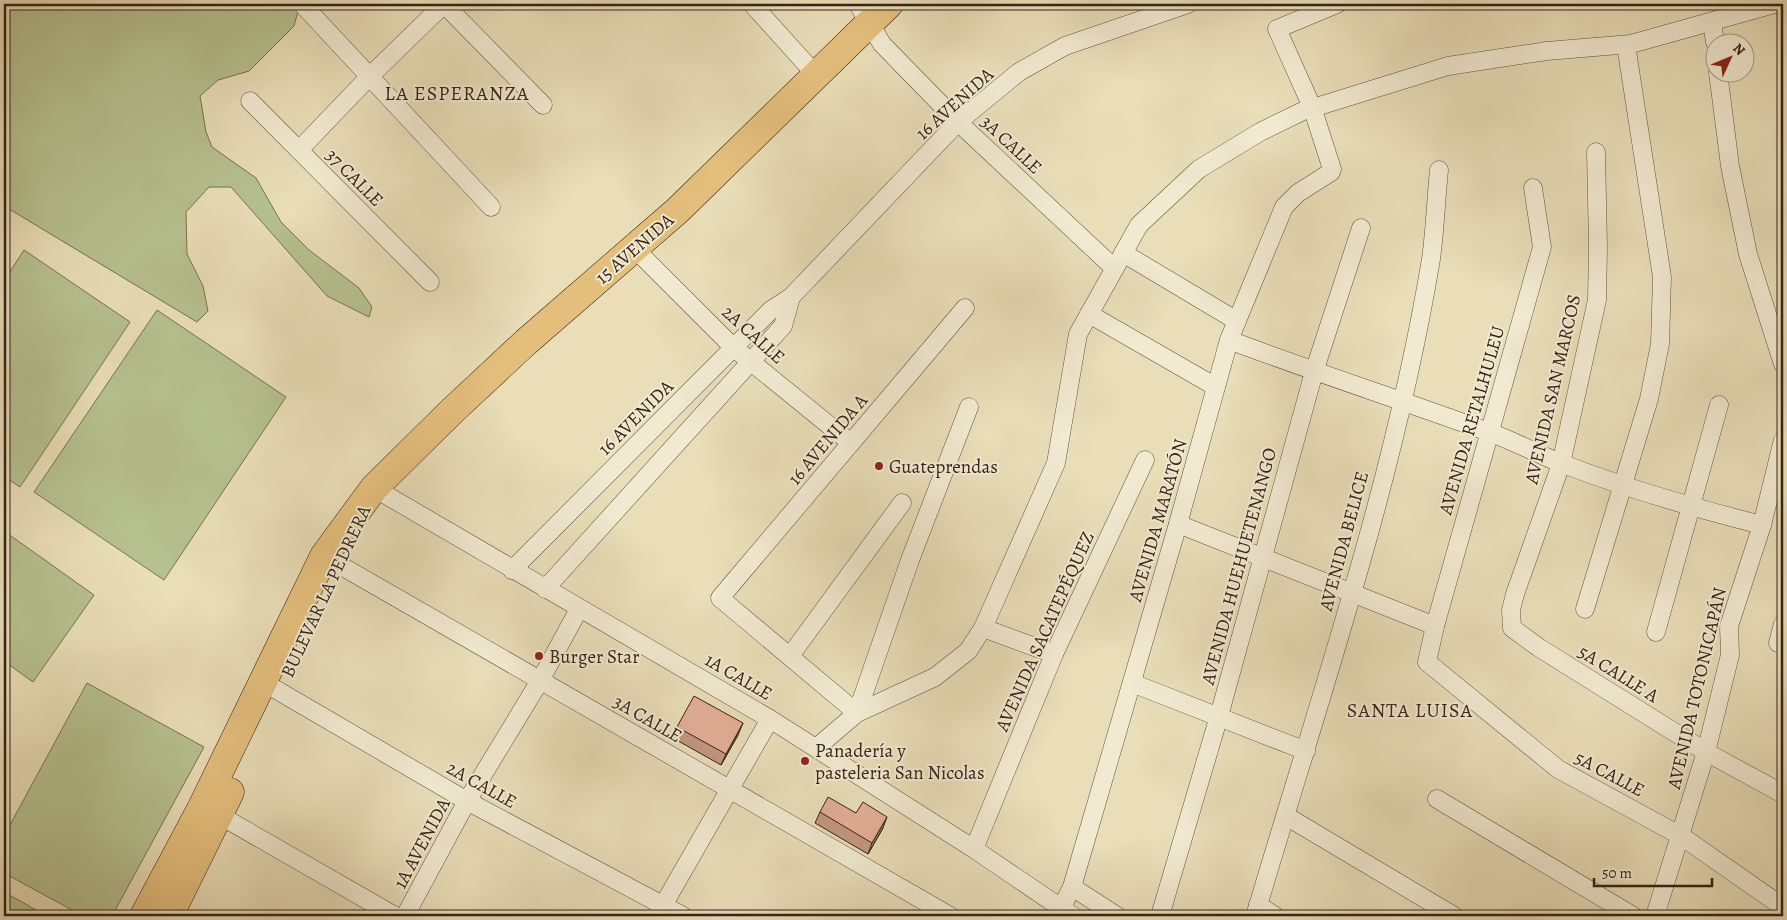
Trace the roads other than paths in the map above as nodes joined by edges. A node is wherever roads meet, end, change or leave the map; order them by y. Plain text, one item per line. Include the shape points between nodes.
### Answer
1 (444, 4) edge
2 (752, 4) edge
3 (889, 4) edge
4 (1188, 4) edge
5 (1337, 4) edge
6 (1774, 4) edge
7 (304, 6) dead end
8 (863, 13) edge
9 (1712, 22) junction
10 (1714, 32) edge
11 (1626, 45) junction
12 (816, 75) junction
13 (369, 77) junction
14 (1719, 82) edge
15 (250, 101) dead end
16 (543, 105) dead end
17 (1312, 107) junction
18 (958, 122) junction
19 (299, 150) junction
20 (1596, 152) dead end
21 (1439, 170) dead end
22 (1533, 188) dead end
23 (492, 206) dead end
24 (1361, 228) dead end
25 (634, 249) junction
26 (1123, 252) junction
27 (1114, 268) junction
28 (430, 282) dead end
29 (791, 297) junction
30 (965, 308) dead end
31 (1089, 314) junction
32 (1237, 321) junction
33 (1229, 340) junction
34 (734, 348) junction
35 (751, 362) junction
36 (1783, 364) edge
37 (1314, 372) junction
38 (1216, 387) junction
39 (1402, 400) junction
40 (1719, 405) dead end
41 (969, 407) dead end
42 (1490, 432) junction
43 (1783, 440) edge
44 (851, 443) junction
45 (1144, 460) dead end
46 (1561, 464) junction
47 (1779, 479) edge
48 (1623, 486) junction
49 (374, 488) junction
50 (902, 503) dead end
51 (1691, 507) junction
52 (1178, 524) junction
53 (1762, 525) junction
54 (1263, 557) junction
55 (331, 561) junction
56 (512, 570) junction
57 (545, 589) junction
58 (1352, 592) junction
59 (579, 609) junction
60 (1585, 609) dead end
61 (1783, 624) edge
62 (1434, 626) junction
63 (983, 628) junction
64 (1512, 628) joint
65 (1656, 632) dead end
66 (1778, 643) dead end
67 (1054, 654) junction
68 (790, 656) junction
69 (1427, 662) joint
70 (541, 679) junction
71 (1132, 683) junction
72 (271, 686) junction
73 (857, 713) junction
74 (1219, 716) junction
75 (770, 719) junction
76 (816, 748) junction
77 (1306, 751) junction
78 (1706, 752) junction
79 (731, 791) junction
80 (1783, 794) edge
81 (1437, 799) dead end
82 (467, 801) junction
83 (219, 815) junction
84 (1286, 816) junction
85 (1681, 836) junction
86 (974, 849) junction
87 (1072, 887) junction
88 (1783, 907) edge
89 (660, 910) edge
90 (1068, 911) edge
91 (1256, 911) edge
92 (144, 916) edge
93 (169, 916) edge
94 (395, 916) edge
95 (405, 916) edge
96 (683, 916) edge
97 (950, 916) edge
98 (1117, 916) edge
99 (1160, 916) edge
100 (1276, 916) edge
101 (1454, 916) edge
102 (1632, 916) edge
103 (1655, 916) edge

1 - 13 street
1 - 16 street
2 - 12 street
3 - 8 main road, 15 AVENIDA
4 - 18 street, 16 AVENIDA via 1065,46 1019,72
5 - 17 street via 1277,29
6 - 9 street
7 - 13 street
8 - 12 main road, 15 AVENIDA
8 - 18 street, 3A CALLE via 882,44
9 - 10 street
9 - 11 street
11 - 17 street via 1547,51 1448,66
11 - 48 street via 1662,276 1660,344 1649,399
12 - 25 main road, 15 AVENIDA
13 - 19 street
13 - 23 street
14 - 36 street via 1730,166 1748,254
15 - 19 street, 37 CALLE
17 - 26 street via 1260,132 1199,169 1139,225
17 - 32 street, AVENIDA MARATÓN via 1331,172 1298,193 1284,207
18 - 27 street, 3A CALLE
18 - 29 street, 16 AVENIDA
19 - 28 street, 37 CALLE
20 - 46 street, AVENIDA SAN MARCOS via 1597,300
21 - 39 street, AVENIDA BELICE via 1431,259
22 - 42 street, AVENIDA RETALHULEU via 1542,248
24 - 37 street, AVENIDA HUEHUETENANGO
25 - 34 street, 2A CALLE
25 - 49 main road, 15 AVENIDA via 452,410
26 - 27 street
26 - 32 street
27 - 31 street
29 - 34 street, 16 AVENIDA via 771,310
29 - 35 street, 16 AVENIDA via 783,326
30 - 44 street, 16 AVENIDA A
31 - 38 street
31 - 63 street via 1078,334 1056,463
32 - 33 street, AVENIDA MARATÓN
33 - 37 street
33 - 38 street, AVENIDA MARATÓN
34 - 35 street, 2A CALLE
34 - 56 street, 16 AVENIDA
35 - 44 street, 2A CALLE
35 - 57 street, 16 AVENIDA
37 - 39 street
37 - 54 street, AVENIDA HUEHUETENANGO
38 - 52 street, AVENIDA MARATÓN
39 - 42 street
39 - 58 street, AVENIDA BELICE
40 - 51 street
41 - 73 street via 910,560
42 - 46 street
42 - 62 street, AVENIDA RETALHULEU
43 - 47 street, AVENIDA TOTONICAPÁN
44 - 68 street, 16 AVENIDA A via 720,598
45 - 67 street, AVENIDA SACATEPÉQUEZ
46 - 48 street
46 - 64 street, AVENIDA SAN MARCOS via 1515,594 1511,610
47 - 53 street, AVENIDA TOTONICAPÁN
48 - 51 street
48 - 60 street
49 - 55 main road, BULEVAR LA PEDRERA
49 - 56 street, 1A CALLE
50 - 68 street
51 - 53 street
51 - 65 street
52 - 54 street
52 - 71 street, AVENIDA MARATÓN
53 - 78 street, AVENIDA TOTONICAPÁN via 1729,626 1730,655
54 - 58 street
54 - 74 street, AVENIDA HUEHUETENANGO
55 - 70 street, 3A CALLE
55 - 72 main road, BULEVAR LA PEDRERA
56 - 57 street, 1A CALLE
57 - 59 street, 1A CALLE
58 - 62 street
58 - 77 street, AVENIDA BELICE
59 - 70 street, 1A AVENIDA
59 - 75 street, 1A CALLE
61 - 66 street
62 - 69 street, AVENIDA RETALHULEU
63 - 67 street
63 - 73 street via 968,651 935,677
64 - 78 street, 5A CALLE A
67 - 86 street, AVENIDA SACATEPÉQUEZ
68 - 73 street
69 - 85 street, 5A CALLE via 1558,770
70 - 79 street, 3A CALLE
70 - 82 street, 1A AVENIDA
71 - 74 street
71 - 87 street, AVENIDA MARATÓN
72 - 82 street, 2A CALLE
72 - 83 main road, BULEVAR LA PEDRERA
72 - 92 main road, BULEVAR LA PEDRERA
73 - 76 street
74 - 77 street
74 - 99 street, AVENIDA HUEHUETENANGO
75 - 76 street, 1A CALLE
75 - 79 street
76 - 86 street, 1A CALLE
77 - 84 street, AVENIDA BELICE
78 - 80 street, 5A CALLE A
78 - 85 street, AVENIDA TOTONICAPÁN
79 - 89 street
79 - 97 street, 3A CALLE
81 - 102 street
82 - 89 street, 2A CALLE
82 - 95 street, 1A AVENIDA
83 - 93 main road, BULEVAR LA PEDRERA
83 - 94 street
84 - 91 street, AVENIDA BELICE
84 - 101 street
85 - 88 street, 5A CALLE
85 - 103 street, AVENIDA TOTONICAPÁN
86 - 90 street, 1A CALLE
87 - 90 street, AVENIDA MARATÓN
87 - 98 street
89 - 96 street, 2A CALLE
91 - 100 street

